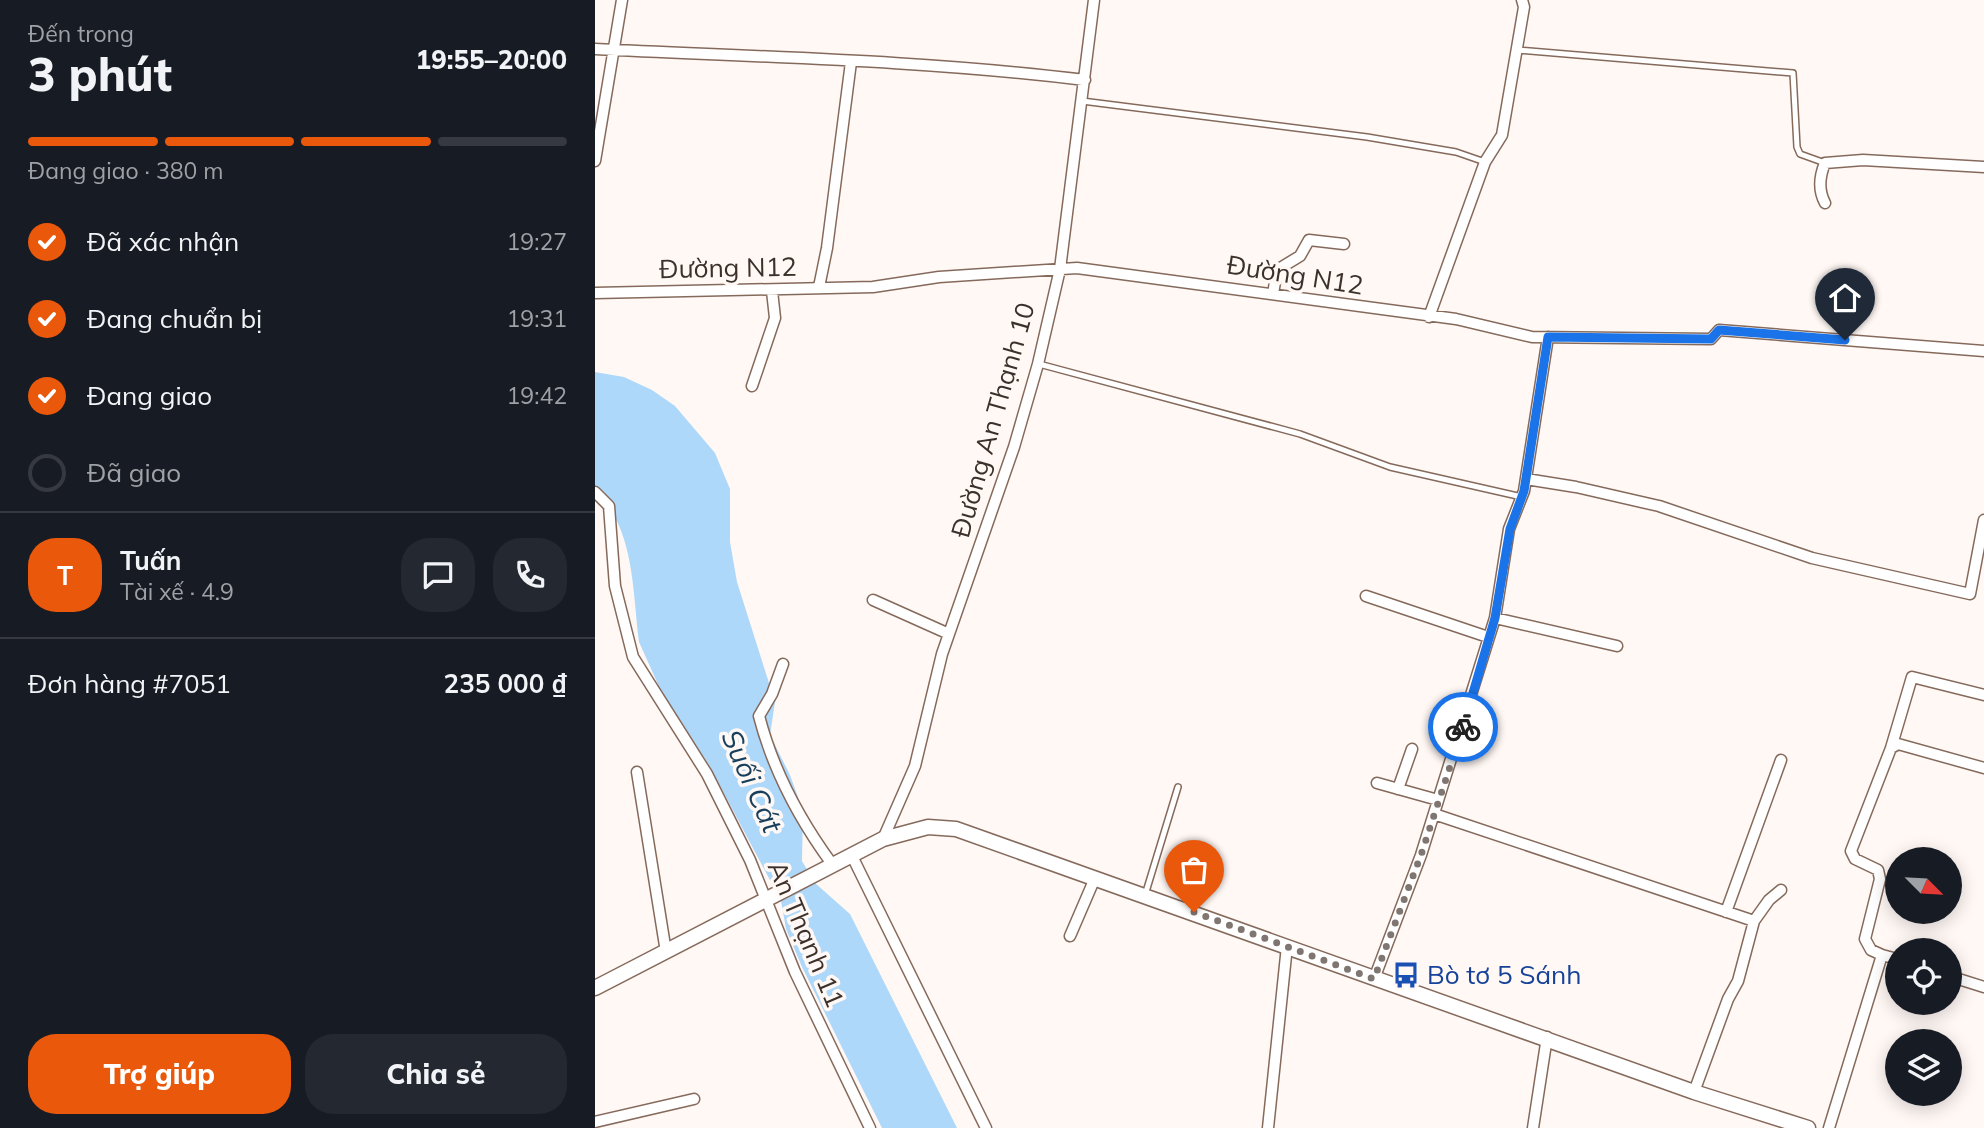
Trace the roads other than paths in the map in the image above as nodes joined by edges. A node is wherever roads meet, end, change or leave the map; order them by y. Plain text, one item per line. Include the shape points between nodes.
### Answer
1 (622, 0) edge
2 (1094, 0) edge
3 (1522, 0) edge
4 (595, 49) edge
5 (611, 50) junction
6 (1517, 50) junction
7 (851, 62) junction
8 (1085, 80) junction
9 (1082, 101) junction
10 (595, 161) edge
11 (1485, 162) junction
12 (1825, 163) junction
13 (1984, 167) edge
14 (1825, 203) dead end
15 (1344, 244) dead end
16 (1060, 269) junction
17 (819, 287) junction
18 (595, 293) edge
19 (1273, 294) junction
20 (774, 300) junction
21 (1429, 317) junction
22 (1548, 337) junction
23 (1984, 351) edge
24 (1038, 364) junction
25 (752, 386) dead end
26 (1526, 479) junction
27 (595, 492) edge
28 (1522, 497) junction
29 (1984, 520) edge
30 (1366, 596) dead end
31 (873, 600) dead end
32 (1495, 618) junction
33 (949, 634) junction
34 (1488, 638) junction
35 (1617, 646) dead end
36 (783, 664) dead end
37 (1984, 695) edge
38 (1891, 748) junction
39 (1412, 749) dead end
40 (1781, 760) dead end
41 (1984, 768) edge
42 (637, 772) dead end
43 (1377, 783) dead end
44 (1178, 787) dead end
45 (1398, 789) junction
46 (1439, 800) junction
47 (1434, 814) junction
48 (883, 839) junction
49 (851, 854) junction
50 (826, 867) junction
51 (1095, 878) junction
52 (1781, 890) dead end
53 (1145, 895) junction
54 (767, 899) junction
55 (1726, 912) junction
56 (1754, 921) junction
57 (1070, 936) dead end
58 (1287, 946) junction
59 (666, 952) junction
60 (1882, 954) junction
61 (1885, 955) edge
62 (1374, 979) junction
63 (1962, 980) edge
64 (1984, 987) edge
65 (595, 988) edge
66 (1547, 1037) junction
67 (1694, 1092) junction
68 (694, 1099) dead end
69 (595, 1122) edge
70 (870, 1128) edge
71 (986, 1128) edge
72 (1268, 1128) edge
73 (1533, 1128) edge
74 (1808, 1128) edge
75 (1829, 1128) edge

1 - 5 street
2 - 8 street, Đường An Thạnh 10
3 - 6 street
4 - 5 street
5 - 7 street
5 - 10 street
6 - 11 street via 1502,135
6 - 12 lane via 1793,73 1797,147 1800,154
7 - 8 street
7 - 17 street
8 - 9 street, Đường An Thạnh 10
9 - 11 lane via 1367,137 1456,152
9 - 16 street, Đường An Thạnh 10
11 - 21 street
12 - 13 street via 1863,160
12 - 14 street via 1820,175
15 - 19 street via 1309,240 1300,256 1277,270
16 - 17 street, Đường N12 via 939,277 873,287
16 - 19 street, Đường N12
16 - 24 street, Đường An Thạnh 10
17 - 20 street, Đường N12
18 - 20 street, Đường N12
19 - 21 street, Đường N12
20 - 25 street
21 - 22 street, Đường N12
22 - 23 street, Đường N12 via 1711,339 1719,330
22 - 26 street
24 - 28 lane via 1300,434 1390,467
24 - 33 street, Đường An Thạnh 10
26 - 28 street
26 - 29 street via 1659,506 1812,558 1971,594
27 - 54 street, An Thạnh 11 via 609,506 615,586 633,657 707,774
28 - 32 street via 1510,529
30 - 34 street
31 - 33 street
32 - 34 street
32 - 35 street
33 - 48 street, Đường An Thạnh 10 via 915,765
34 - 46 street
36 - 50 street via 759,716 772,758
37 - 38 street via 1912,677
38 - 41 street via 1898,744
38 - 60 street via 1851,851 1855,859 1878,870 1880,879 1865,939 1871,950
39 - 45 street
40 - 55 street
42 - 59 street
43 - 45 street
44 - 53 lane
45 - 46 street
46 - 47 street
47 - 55 street
47 - 62 street
48 - 49 main road
48 - 51 main road via 927,827 956,829
49 - 50 main road
49 - 71 street
50 - 54 main road
51 - 53 main road
51 - 57 street
52 - 56 street
53 - 58 main road
54 - 59 main road
54 - 70 street, An Thạnh 11 via 795,972
55 - 56 street
56 - 67 street via 1738,981
58 - 62 main road
58 - 72 street
59 - 65 main road
60 - 61 street
60 - 75 street
62 - 66 main road
63 - 64 street
66 - 67 main road
66 - 73 street
67 - 74 main road
68 - 69 street

